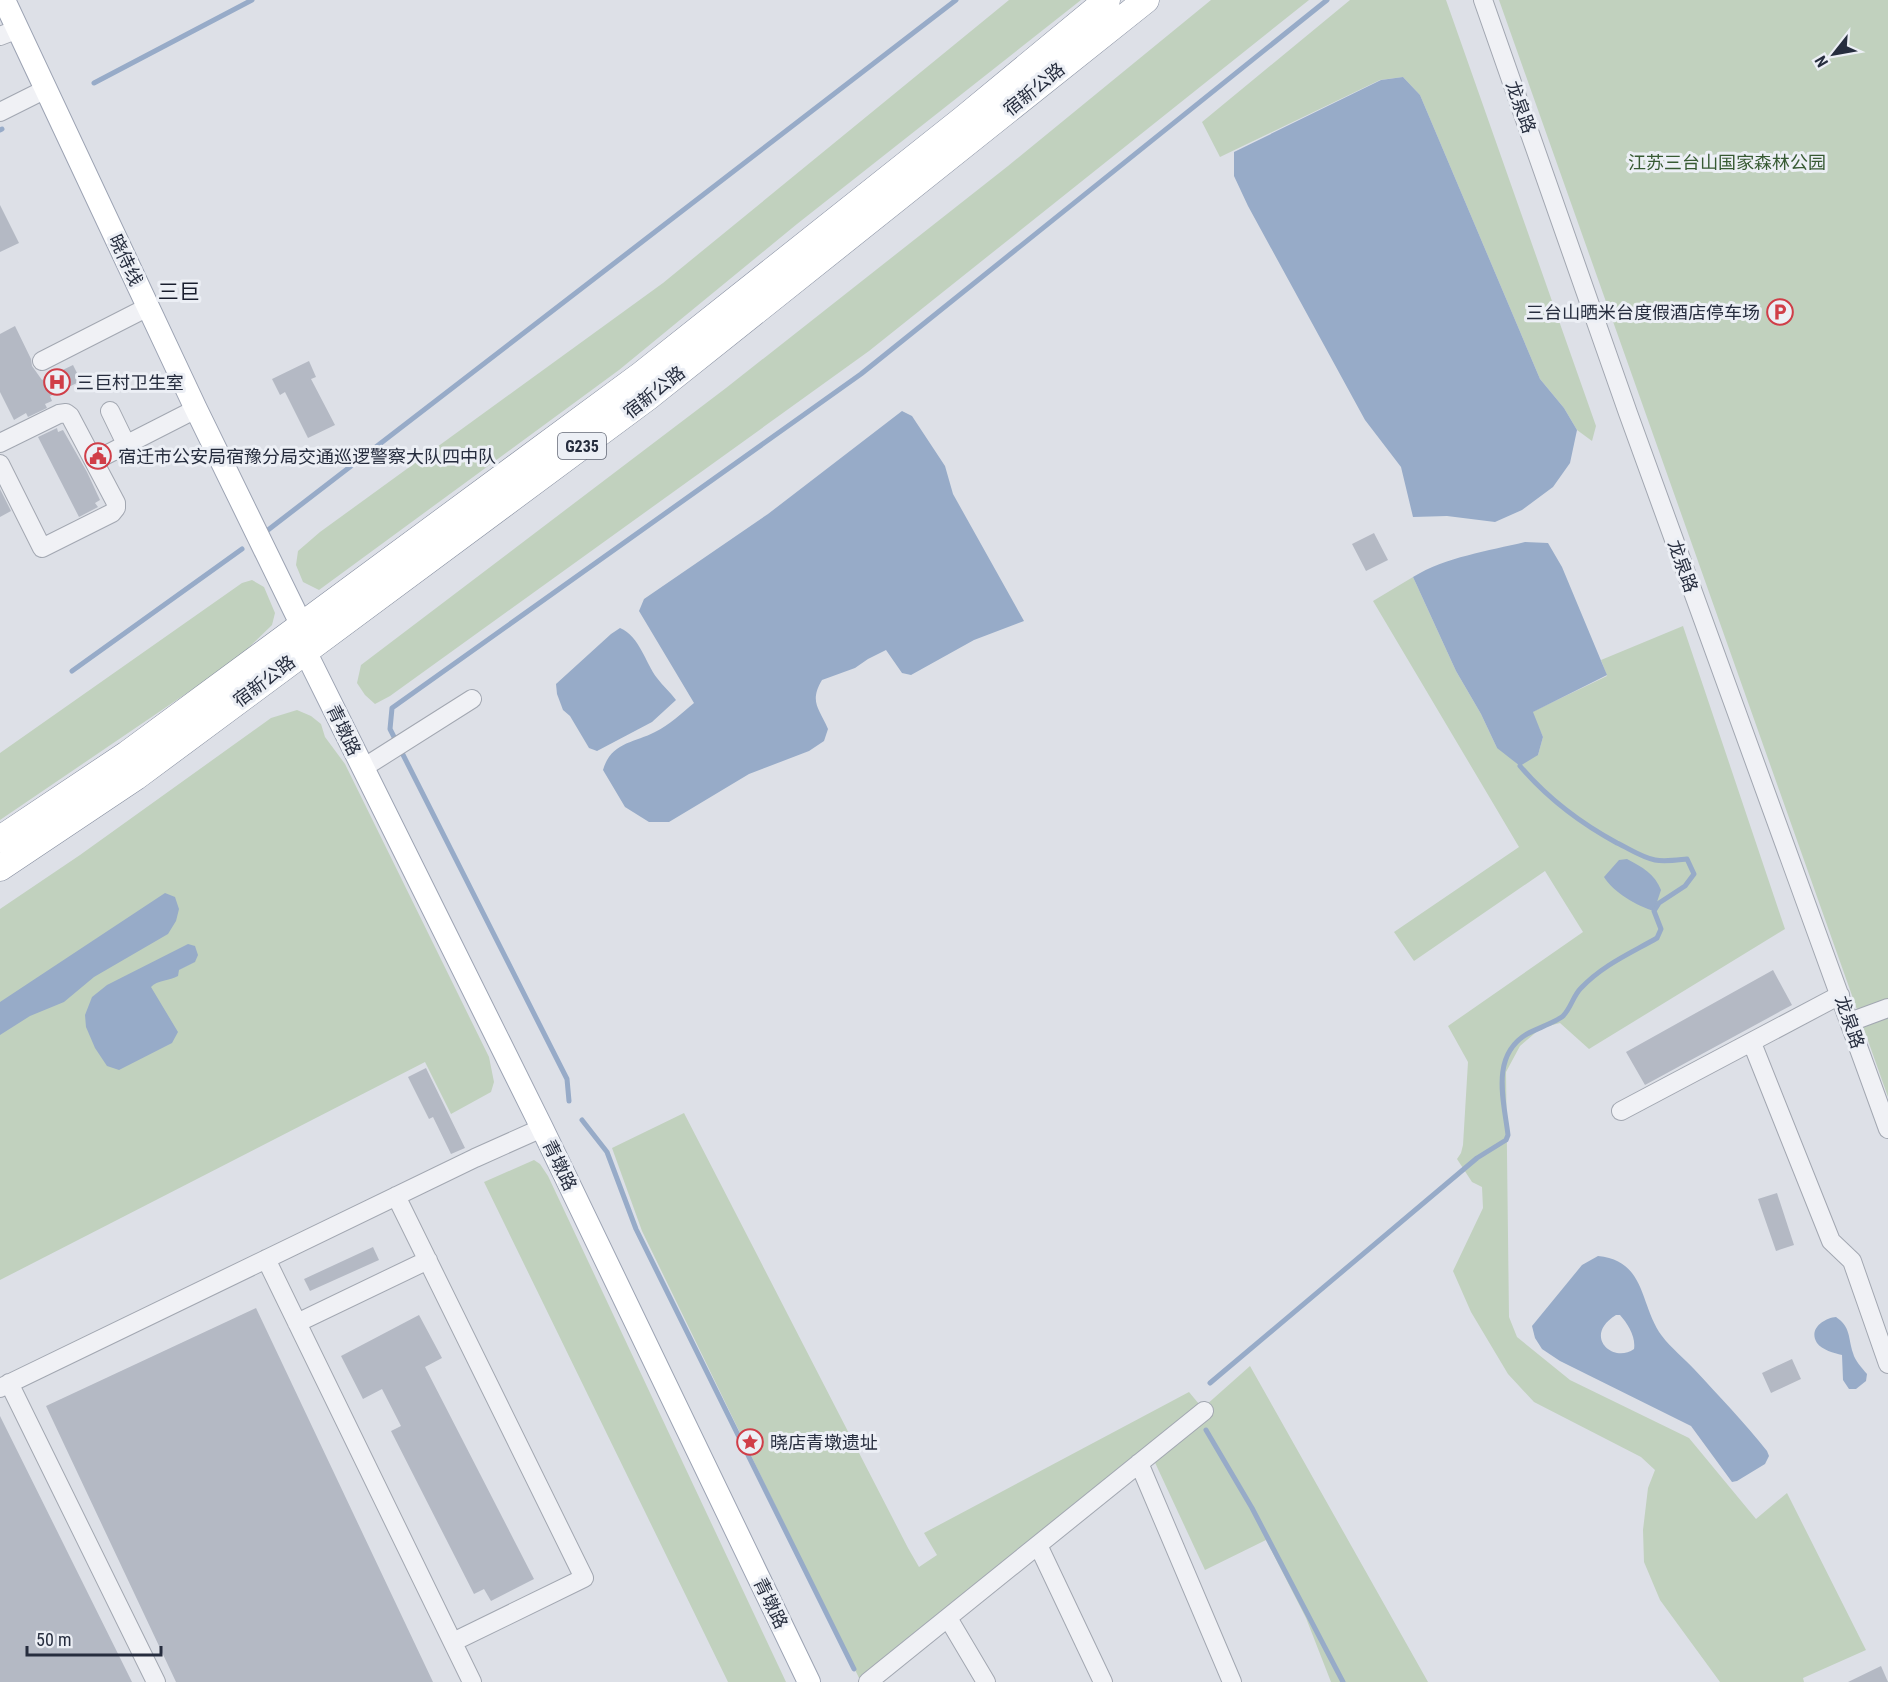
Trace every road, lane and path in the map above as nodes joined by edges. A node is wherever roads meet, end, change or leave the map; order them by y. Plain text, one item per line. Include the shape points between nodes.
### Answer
1 (4, 0) edge
2 (1107, 0) edge
3 (1146, 0) edge
4 (1483, 0) edge
5 (9, 33) edge
6 (46, 88) junction
7 (0, 112) edge
8 (148, 307) junction
9 (42, 361) dead end
10 (196, 409) junction
11 (110, 411) dead end
12 (0, 443) edge
13 (126, 444) junction
14 (94, 460) junction
15 (0, 464) edge
16 (304, 638) junction
17 (472, 699) dead end
18 (363, 768) junction
19 (0, 839) edge
20 (0, 868) edge
21 (1840, 995) junction
22 (1888, 1008) edge
23 (1850, 1022) junction
24 (1752, 1043) dead end
25 (1621, 1111) dead end
26 (542, 1128) junction
27 (1888, 1129) edge
28 (396, 1196) junction
29 (266, 1259) junction
30 (428, 1260) junction
31 (297, 1323) junction
32 (1888, 1364) edge
33 (5, 1385) edge
34 (1204, 1411) dead end
35 (1139, 1463) junction
36 (1038, 1545) junction
37 (948, 1618) junction
38 (453, 1642) junction
39 (156, 1682) edge
40 (472, 1682) edge
41 (809, 1682) edge
42 (868, 1682) edge
43 (986, 1682) edge
44 (1103, 1682) edge
45 (1232, 1682) edge

1 - 5 main road, 晓侍线
2 - 16 highway, 宿新公路 / G235 via 963,119
3 - 16 highway, 宿新公路 / G235 via 647,398
4 - 21 street, 龙泉路
5 - 6 main road, 晓侍线
6 - 7 street
6 - 8 main road, 晓侍线
8 - 9 street
8 - 10 main road, 晓侍线
10 - 13 street
10 - 16 main road, 晓侍线
11 - 13 street
12 - 14 street via 66,413
13 - 14 street
14 - 15 street via 116,508 42,548
16 - 18 main road, 青墩路
16 - 19 highway, 宿新公路 / G235
16 - 20 highway, 宿新公路 / G235 via 136,777
17 - 18 street
18 - 26 main road, 青墩路
21 - 23 street, 龙泉路
21 - 25 street
22 - 23 street
23 - 27 street, 龙泉路
24 - 32 street via 1831,1241 1852,1261
26 - 28 street
26 - 41 main road, 青墩路
28 - 29 street
28 - 30 street
29 - 31 street
29 - 33 street
30 - 31 street
30 - 38 street via 584,1578
31 - 38 street
33 - 39 street
34 - 35 street
35 - 36 street
35 - 45 street
36 - 37 street
36 - 44 street
37 - 42 street
37 - 43 street
38 - 40 street

